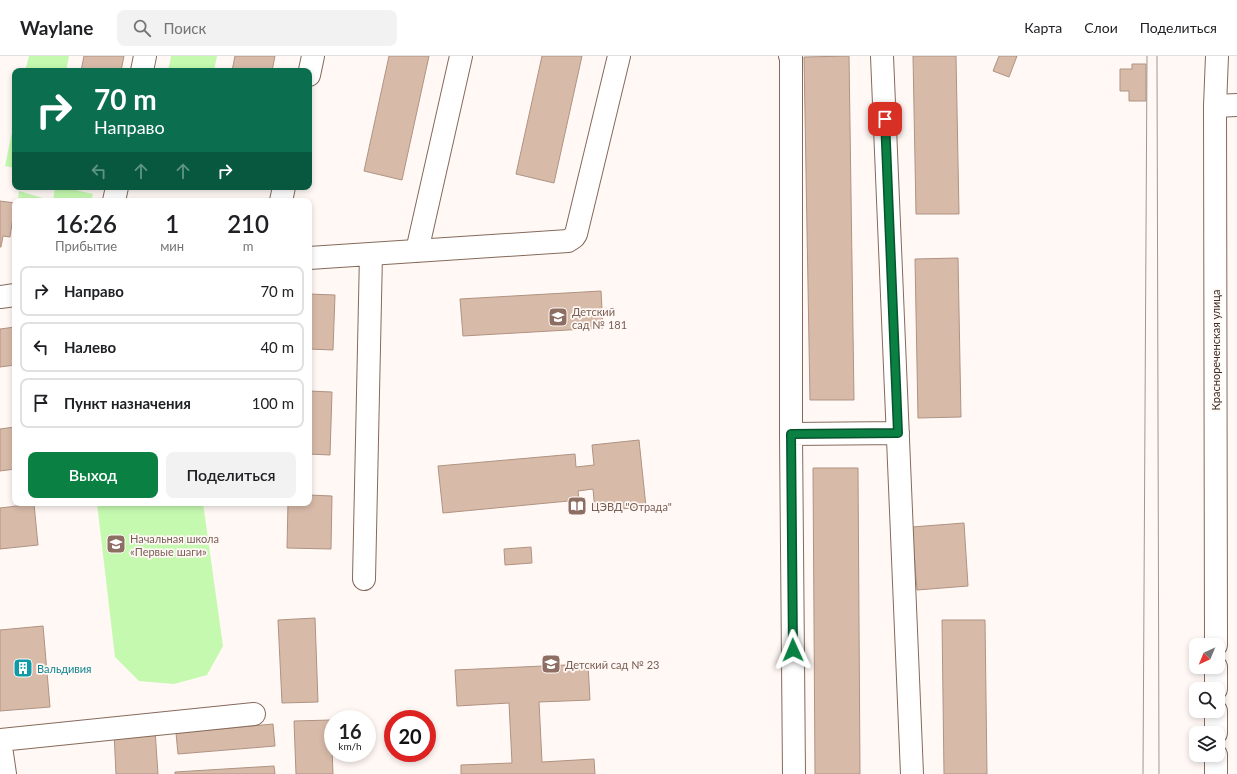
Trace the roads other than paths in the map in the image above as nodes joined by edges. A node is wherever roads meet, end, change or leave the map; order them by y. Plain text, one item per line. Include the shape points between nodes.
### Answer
1 (146, 56) edge
2 (313, 56) edge
3 (461, 56) edge
4 (620, 56) edge
5 (790, 56) edge
6 (882, 56) edge
7 (1217, 56) edge
8 (143, 68) edge
9 (310, 68) edge
10 (1237, 105) edge
11 (1215, 106) junction
12 (417, 251) junction
13 (371, 254) junction
14 (312, 258) edge
15 (12, 296) edge
16 (0, 297) edge
17 (898, 433) junction
18 (791, 434) junction
19 (364, 579) dead end
20 (1216, 638) edge
21 (254, 714) dead end
22 (0, 740) edge
23 (1216, 762) edge
24 (5, 774) edge
25 (794, 774) edge
26 (912, 774) edge
27 (1216, 774) edge

1 - 8 main road
2 - 9 main road
3 - 12 main road
4 - 12 main road via 574,237 568,241
5 - 18 main road
6 - 17 main road
7 - 11 main road, Краснореченская улица
10 - 11 main road
11 - 20 main road, Краснореченская улица
12 - 13 main road
13 - 14 main road
13 - 19 main road
15 - 16 main road
17 - 18 main road
17 - 26 main road
18 - 25 main road
21 - 22 main road
22 - 24 main road
23 - 27 main road

